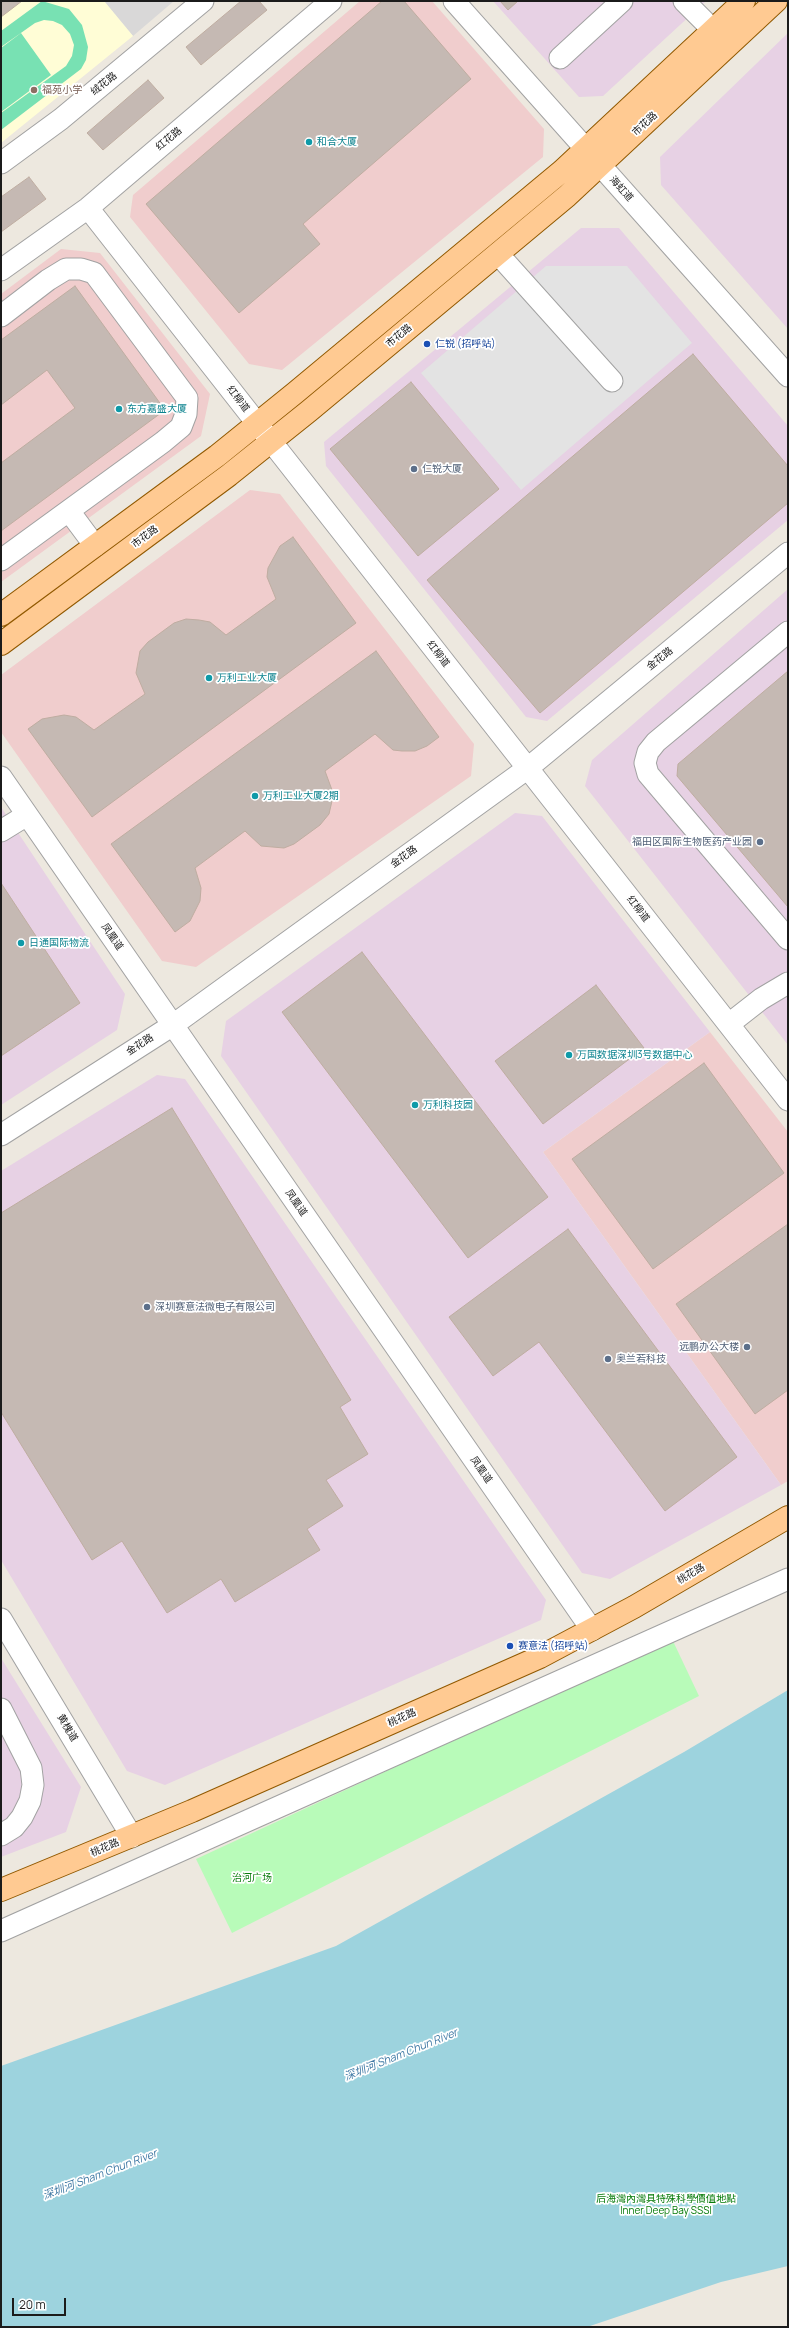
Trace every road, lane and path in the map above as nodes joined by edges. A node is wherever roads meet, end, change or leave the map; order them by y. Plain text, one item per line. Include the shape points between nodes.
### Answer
1 (203, 1) edge
2 (331, 1) edge
3 (454, 1) edge
4 (622, 1) edge
5 (684, 1) edge
6 (744, 1) edge
7 (776, 1) edge
8 (713, 30) junction
9 (560, 58) dead end
10 (586, 149) junction
11 (1, 163) edge
12 (600, 165) junction
13 (88, 208) junction
14 (498, 254) junction
15 (1, 270) edge
16 (1, 316) edge
17 (788, 376) edge
18 (612, 380) dead end
19 (258, 424) junction
20 (271, 441) junction
21 (69, 511) junction
22 (95, 546) junction
23 (788, 553) edge
24 (1, 560) edge
25 (1, 616) edge
26 (788, 632) edge
27 (1, 644) edge
28 (528, 768) junction
29 (1, 777) edge
30 (27, 815) junction
31 (1, 831) edge
32 (788, 939) edge
33 (788, 983) edge
34 (173, 1024) junction
35 (729, 1024) junction
36 (788, 1100) edge
37 (1, 1135) edge
38 (788, 1517) edge
39 (788, 1579) edge
40 (1, 1619) edge
41 (592, 1630) junction
42 (1, 1709) edge
43 (1, 1834) edge
44 (132, 1836) junction
45 (1, 1890) edge
46 (1, 1931) edge

1 - 11 street, 绒花路 via 61,119
2 - 13 street, 红花路
3 - 10 street, 海虹道
4 - 9 street
5 - 8 street
6 - 8 main road
7 - 12 main road, 市花路
8 - 10 main road
10 - 12 street, 海虹道
10 - 19 main road
12 - 14 main road, 市花路
12 - 17 street, 海虹道
13 - 15 street, 红花路
13 - 19 street, 红柳道
14 - 18 street
14 - 20 main road, 市花路
16 - 21 street via 66,269 81,269 94,273 187,398 186,414 181,427
19 - 20 street, 红柳道
19 - 22 main road
20 - 27 main road, 市花路
20 - 28 street, 红柳道
21 - 22 street
21 - 24 street
22 - 25 main road
23 - 28 street, 金花路
26 - 32 street via 656,742 648,752 645,763 648,774
28 - 34 street, 金花路
28 - 35 street, 红柳道
29 - 30 street, 凤凰道
30 - 31 street
30 - 34 street, 凤凰道
33 - 35 street via 761,999
34 - 37 street, 金花路
34 - 41 street, 凤凰道
35 - 36 street, 红柳道
38 - 41 main road, 桃花路
39 - 46 street
40 - 44 street, 黄槐道
41 - 44 main road, 桃花路 via 533,1660
42 - 43 street via 31,1768 33,1785 30,1801 22,1817 14,1827
44 - 45 main road, 桃花路

